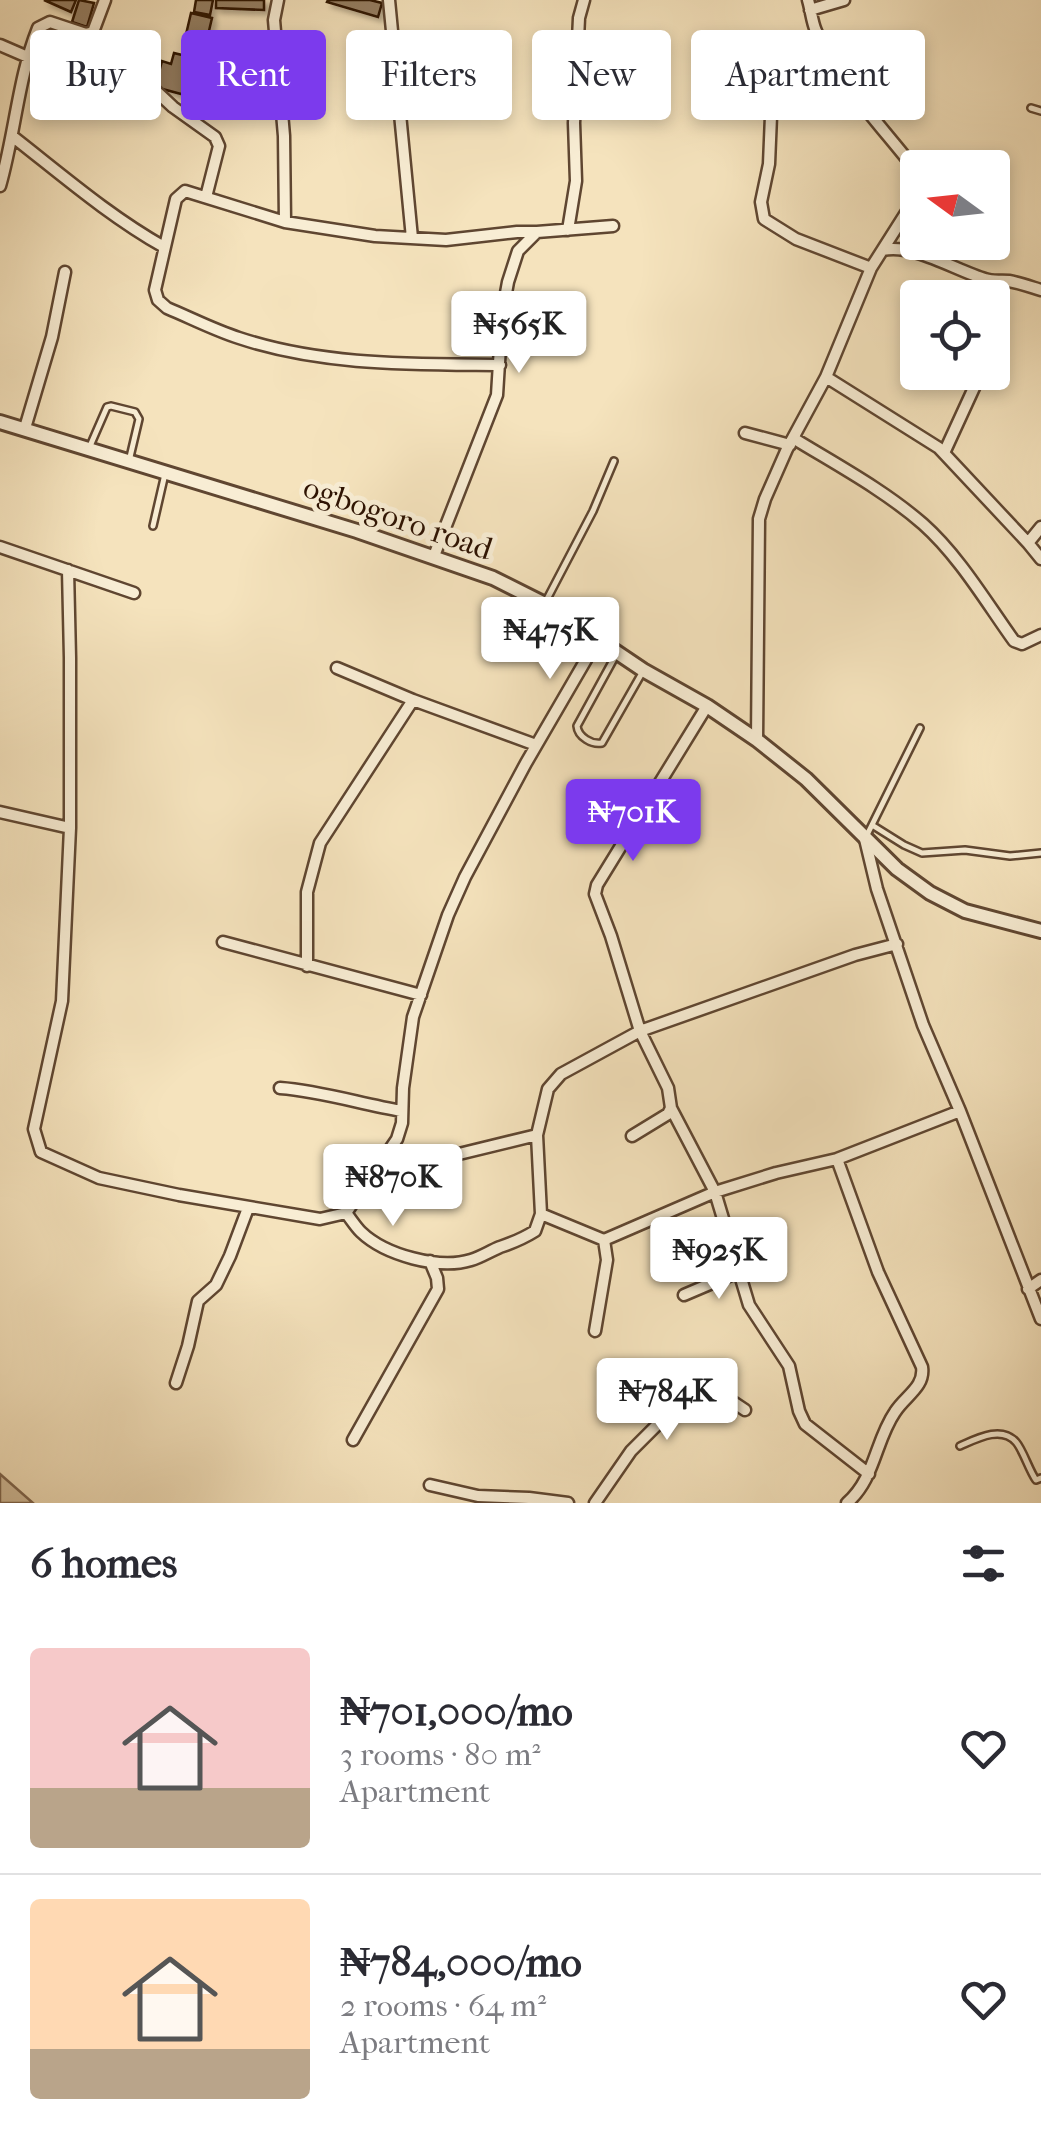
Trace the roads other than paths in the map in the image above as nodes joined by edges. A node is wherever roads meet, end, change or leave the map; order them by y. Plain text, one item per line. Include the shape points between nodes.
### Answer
1 (104, 0) edge
2 (278, 0) edge
3 (389, 0) edge
4 (584, 0) edge
5 (844, 0) edge
6 (809, 5) edge
7 (37, 30) edge
8 (74, 30) edge
9 (94, 30) edge
10 (578, 30) edge
11 (0, 45) edge
12 (30, 58) joint
13 (161, 96) edge
14 (1031, 108) dead end
15 (1041, 111) edge
16 (574, 120) edge
17 (771, 120) edge
18 (0, 123) edge
19 (13, 132) junction
20 (900, 150) edge
21 (0, 186) edge
22 (206, 197) junction
23 (285, 222) junction
24 (900, 222) edge
25 (614, 226) dead end
26 (568, 230) junction
27 (537, 232) junction
28 (412, 238) junction
29 (164, 247) junction
30 (882, 250) junction
31 (872, 268) junction
32 (65, 272) dead end
33 (1041, 290) edge
34 (500, 365) junction
35 (826, 378) junction
36 (973, 390) edge
37 (0, 422) edge
38 (25, 428) junction
39 (745, 432) dead end
40 (791, 441) junction
41 (90, 448) junction
42 (944, 454) junction
43 (130, 460) junction
44 (614, 460) dead end
45 (166, 472) junction
46 (153, 526) dead end
47 (1041, 527) edge
48 (1028, 543) junction
49 (0, 547) edge
50 (434, 556) junction
51 (1041, 559) edge
52 (68, 570) junction
53 (134, 593) dead end
54 (544, 604) junction
55 (1041, 635) edge
56 (598, 639) junction
57 (618, 652) junction
58 (337, 668) dead end
59 (644, 670) junction
60 (413, 700) junction
61 (707, 706) junction
62 (920, 728) dead end
63 (757, 740) junction
64 (536, 745) junction
65 (0, 812) edge
66 (872, 824) junction
67 (70, 828) junction
68 (865, 839) junction
69 (1041, 853) edge
70 (1041, 931) edge
71 (222, 942) dead end
72 (896, 944) junction
73 (307, 966) junction
74 (421, 995) junction
75 (640, 1031) junction
76 (280, 1088) dead end
77 (671, 1108) junction
78 (402, 1111) junction
79 (960, 1111) junction
80 (537, 1135) junction
81 (632, 1136) dead end
82 (388, 1153) junction
83 (837, 1158) junction
84 (714, 1192) junction
85 (248, 1208) junction
86 (346, 1213) junction
87 (540, 1214) junction
88 (604, 1240) junction
89 (430, 1262) junction
90 (738, 1272) junction
91 (1041, 1280) edge
92 (1028, 1289) junction
93 (684, 1295) dead end
94 (1041, 1319) edge
95 (595, 1331) dead end
96 (176, 1383) dead end
97 (745, 1410) dead end
98 (353, 1440) dead end
99 (960, 1446) dead end
100 (869, 1474) junction
101 (1041, 1478) edge
102 (430, 1485) dead end
103 (568, 1503) edge
104 (595, 1503) edge
105 (847, 1503) edge

1 - 9 street
2 - 23 street
3 - 28 street
4 - 10 street
5 - 6 street
6 - 20 street via 828,54
7 - 8 street via 50,22
11 - 12 street
12 - 19 street
13 - 22 street via 219,146
14 - 15 lane
16 - 26 street via 576,180
17 - 31 street via 764,219 796,240
18 - 19 street
19 - 21 street
19 - 29 street via 106,211
22 - 23 street
22 - 29 street via 180,194
23 - 28 street
24 - 30 street
25 - 26 street
26 - 27 street
27 - 28 street
27 - 34 street via 518,251 508,282
29 - 34 street via 154,290 158,300 238,338 379,364
30 - 31 street
30 - 33 street via 904,250 986,280
31 - 35 street
32 - 38 street
34 - 50 street via 497,395
35 - 40 street
35 - 42 street
36 - 42 street
37 - 38 street, ogbogoro road
38 - 41 street, ogbogoro road
39 - 40 street
40 - 55 street via 869,484 924,525 1014,641
40 - 63 street via 759,519
41 - 43 street, ogbogoro road
41 - 43 lane via 107,408 135,412
42 - 48 street
43 - 45 street, ogbogoro road
44 - 54 lane
45 - 46 lane
45 - 50 street, ogbogoro road
47 - 48 street
48 - 51 street
49 - 52 street
50 - 54 street, ogbogoro road
52 - 53 street
52 - 67 street
54 - 56 street, ogbogoro road
56 - 57 street, ogbogoro road
56 - 64 street
57 - 59 street, ogbogoro road
57 - 59 lane via 577,726 592,743 607,738
58 - 60 street
59 - 61 street, ogbogoro road
60 - 64 street
60 - 73 street via 320,843 308,892
61 - 63 street, ogbogoro road
61 - 75 street via 595,894
62 - 66 lane
63 - 68 street, ogbogoro road
64 - 74 street via 459,890
65 - 67 street
66 - 68 lane
66 - 69 lane via 922,852
67 - 85 street via 62,1001 34,1129 40,1152 99,1178
68 - 70 street, ogbogoro road via 930,893 965,911
68 - 72 street
71 - 73 street
72 - 75 street
72 - 79 street
73 - 74 street
74 - 78 street
75 - 77 street
75 - 80 street via 561,1074 548,1088
76 - 78 street
77 - 81 street
77 - 84 street
78 - 82 street
79 - 83 street
79 - 92 street
80 - 82 street via 422,1163
80 - 87 street
82 - 86 street
83 - 84 street
83 - 100 street via 924,1376 896,1410
84 - 88 street
84 - 90 street
85 - 86 street via 320,1219
85 - 96 street via 216,1284 198,1302
86 - 89 street via 387,1249
87 - 88 street
87 - 89 street via 536,1232 526,1238 472,1260
88 - 95 street
89 - 98 street via 438,1289
90 - 93 street
90 - 100 street via 754,1316 789,1366 805,1424
91 - 92 street
92 - 94 street
97 - 104 street via 700,1380 693,1383
99 - 101 lane via 1004,1435 1016,1442 1036,1480
100 - 105 street
102 - 103 street

